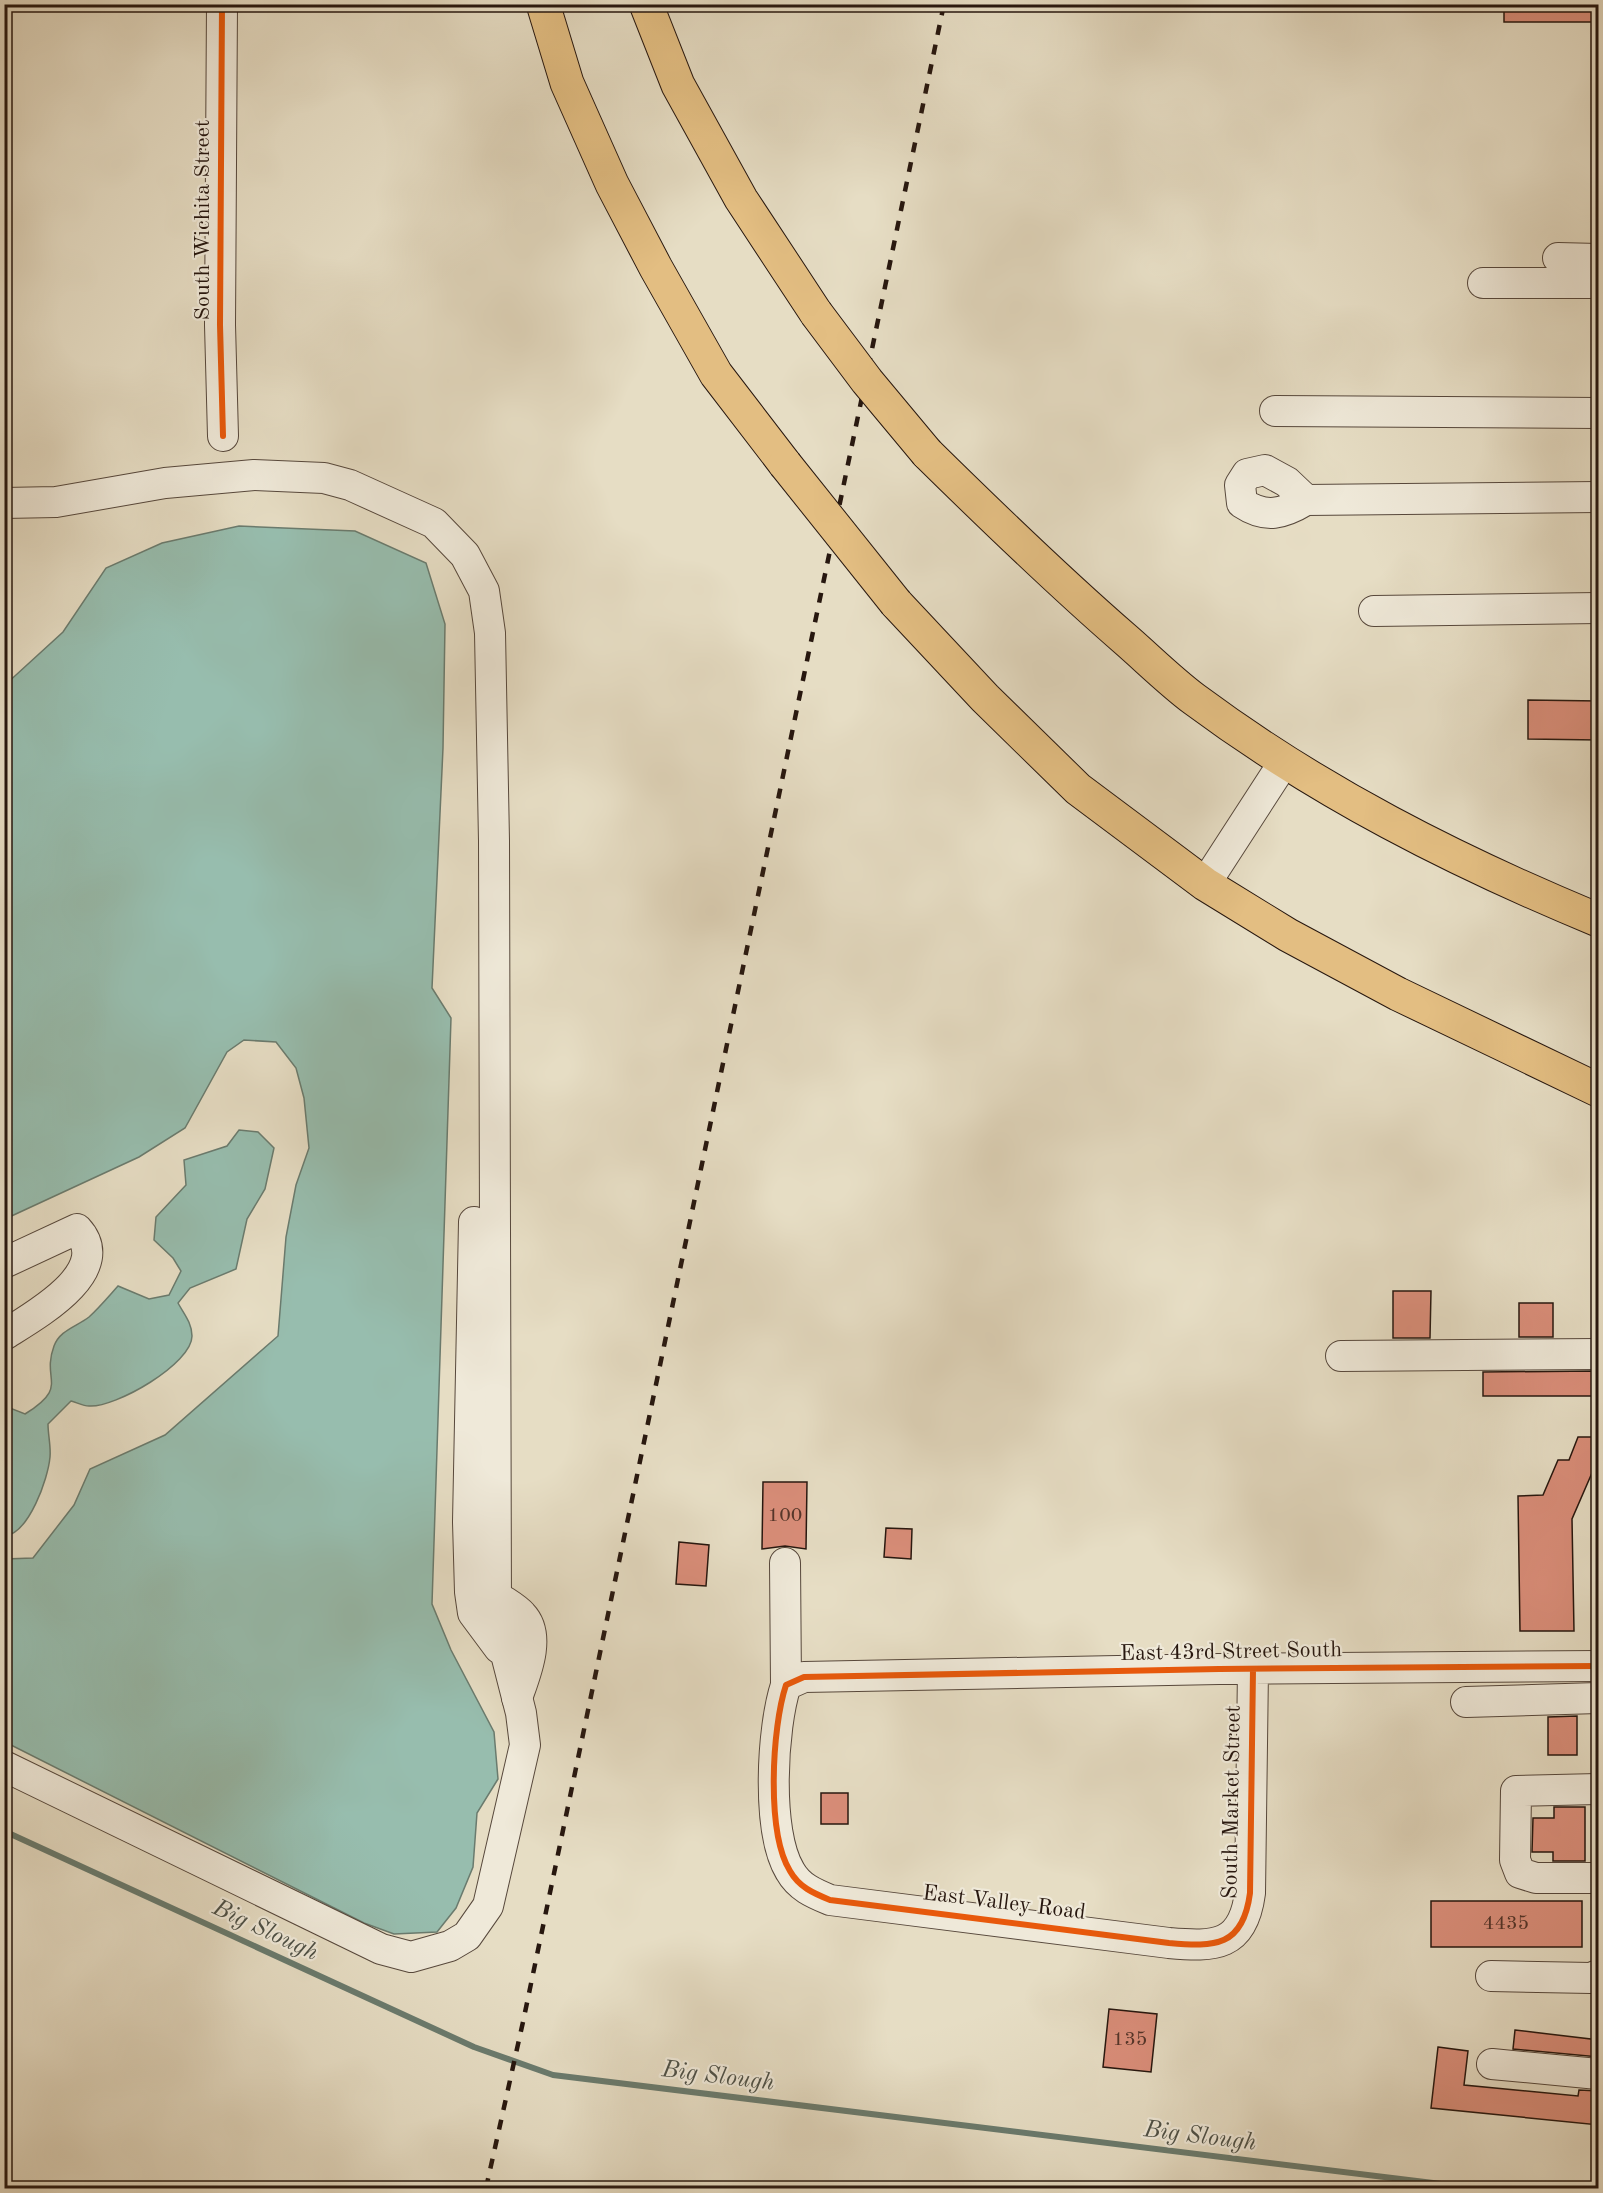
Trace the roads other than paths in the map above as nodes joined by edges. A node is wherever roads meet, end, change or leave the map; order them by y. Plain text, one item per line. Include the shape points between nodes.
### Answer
1 (222, 4) edge
2 (543, 4) edge
3 (646, 4) edge
4 (1558, 258) dead end
5 (1599, 259) edge
6 (1483, 283) dead end
7 (1599, 283) edge
8 (1275, 411) dead end
9 (1599, 413) edge
10 (223, 436) dead end
11 (1599, 497) edge
12 (1306, 500) dead end
13 (4, 503) edge
14 (1599, 608) edge
15 (1374, 611) dead end
16 (1284, 762) junction
17 (1205, 884) junction
18 (494, 899) junction
19 (1599, 920) edge
20 (1599, 1090) edge
21 (4, 1263) edge
22 (4, 1335) edge
23 (1599, 1354) edge
24 (1341, 1356) dead end
25 (785, 1563) dead end
26 (495, 1595) junction
27 (504, 1653) junction
28 (1599, 1666) edge
29 (1253, 1669) junction
30 (786, 1684) junction
31 (517, 1698) junction
32 (1599, 1698) edge
33 (1466, 1702) dead end
34 (4, 1766) edge
35 (1599, 1790) edge
36 (1599, 1878) edge
37 (1203, 1946) joint
38 (1599, 1975) edge
39 (1491, 1976) dead end
40 (1492, 2064) dead end
41 (1599, 2074) edge

1 - 10 street, South Wichita Street
2 - 17 highway, bridge via 567,83 612,184 716,374 896,603 986,698 1078,789
3 - 16 highway, bridge via 678,85 741,199 816,313 927,453 1050,574 1183,690
4 - 5 street
6 - 7 street
8 - 9 street
11 - 12 street
13 - 18 street via 56,502 165,483 243,476 313,477 350,485 434,523 465,555 484,591 490,633
14 - 15 street
16 - 17 street
16 - 19 highway via 1386,821 1497,878
17 - 20 highway via 1288,935 1398,994
18 - 26 street
18 - 27 street via 476,941 473,1005 477,1135 468,1522 473,1613
21 - 22 street via 77,1229 86,1239 84,1265 69,1291
23 - 24 street
25 - 30 street
26 - 27 street
26 - 31 street via 524,1617 531,1628 525,1674
27 - 31 street
28 - 29 street, East 43rd Street South
29 - 30 street, East 43rd Street South via 804,1677
29 - 37 street, South Market Street via 1252,1867 1247,1916 1226,1939
30 - 37 street, East Valley Road via 775,1745 774,1802 778,1839 789,1870 803,1888 830,1900
31 - 34 street via 525,1745 488,1906 467,1936 450,1946 411,1957 371,1944
32 - 33 street
35 - 36 street via 1516,1791 1515,1860 1520,1873 1536,1878
38 - 39 street
40 - 41 street

